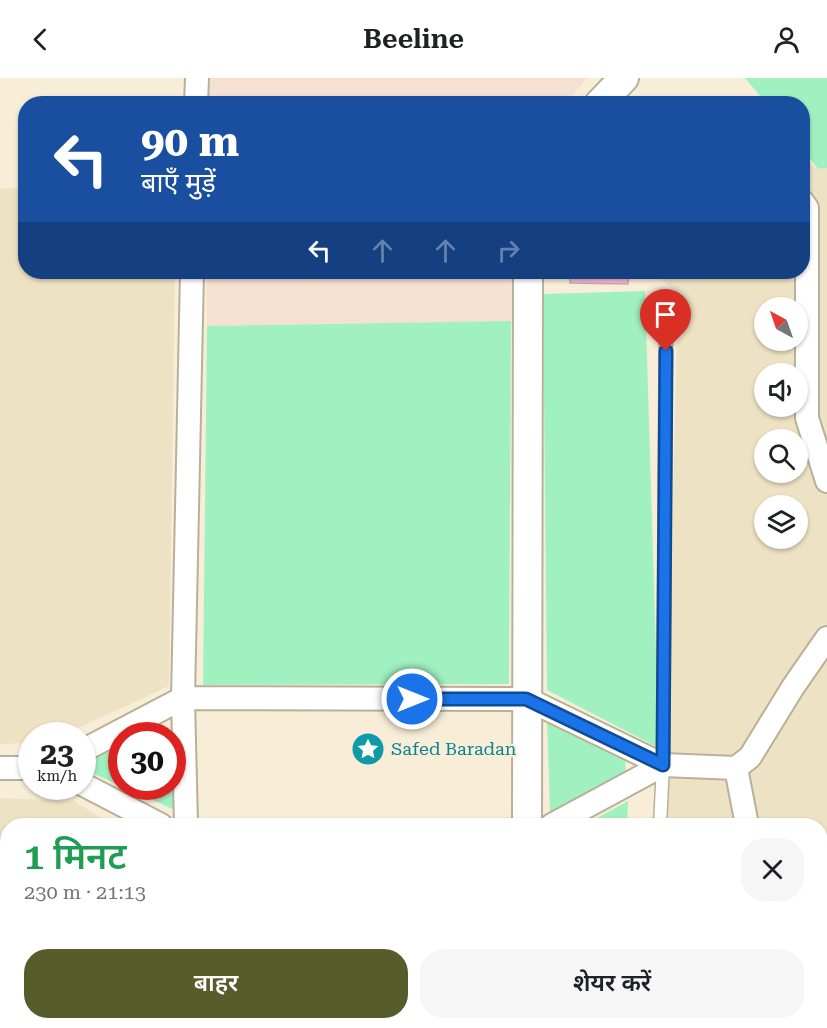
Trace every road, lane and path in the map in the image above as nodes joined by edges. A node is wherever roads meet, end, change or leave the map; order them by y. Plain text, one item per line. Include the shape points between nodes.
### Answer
1 (197, 78) edge
2 (624, 78) edge
3 (196, 96) edge
4 (611, 96) edge
5 (192, 279) edge
6 (528, 279) edge
7 (807, 279) edge
8 (666, 305) dead end
9 (827, 481) edge
10 (827, 638) edge
11 (183, 698) junction
12 (526, 699) junction
13 (96, 744) edge
14 (663, 765) junction
15 (0, 768) edge
16 (18, 768) edge
17 (736, 768) junction
18 (96, 791) edge
19 (148, 818) edge
20 (186, 818) edge
21 (527, 818) edge
22 (565, 818) edge
23 (660, 818) edge
24 (746, 818) edge

1 - 3 street
2 - 4 street
5 - 11 street
6 - 12 street
7 - 9 street via 807,418
8 - 14 lane
10 - 17 street via 750,757
11 - 12 street
11 - 13 street
11 - 20 street
12 - 14 street
12 - 21 street
14 - 17 street
14 - 22 street
14 - 23 lane
15 - 16 street
17 - 24 street
18 - 19 street

